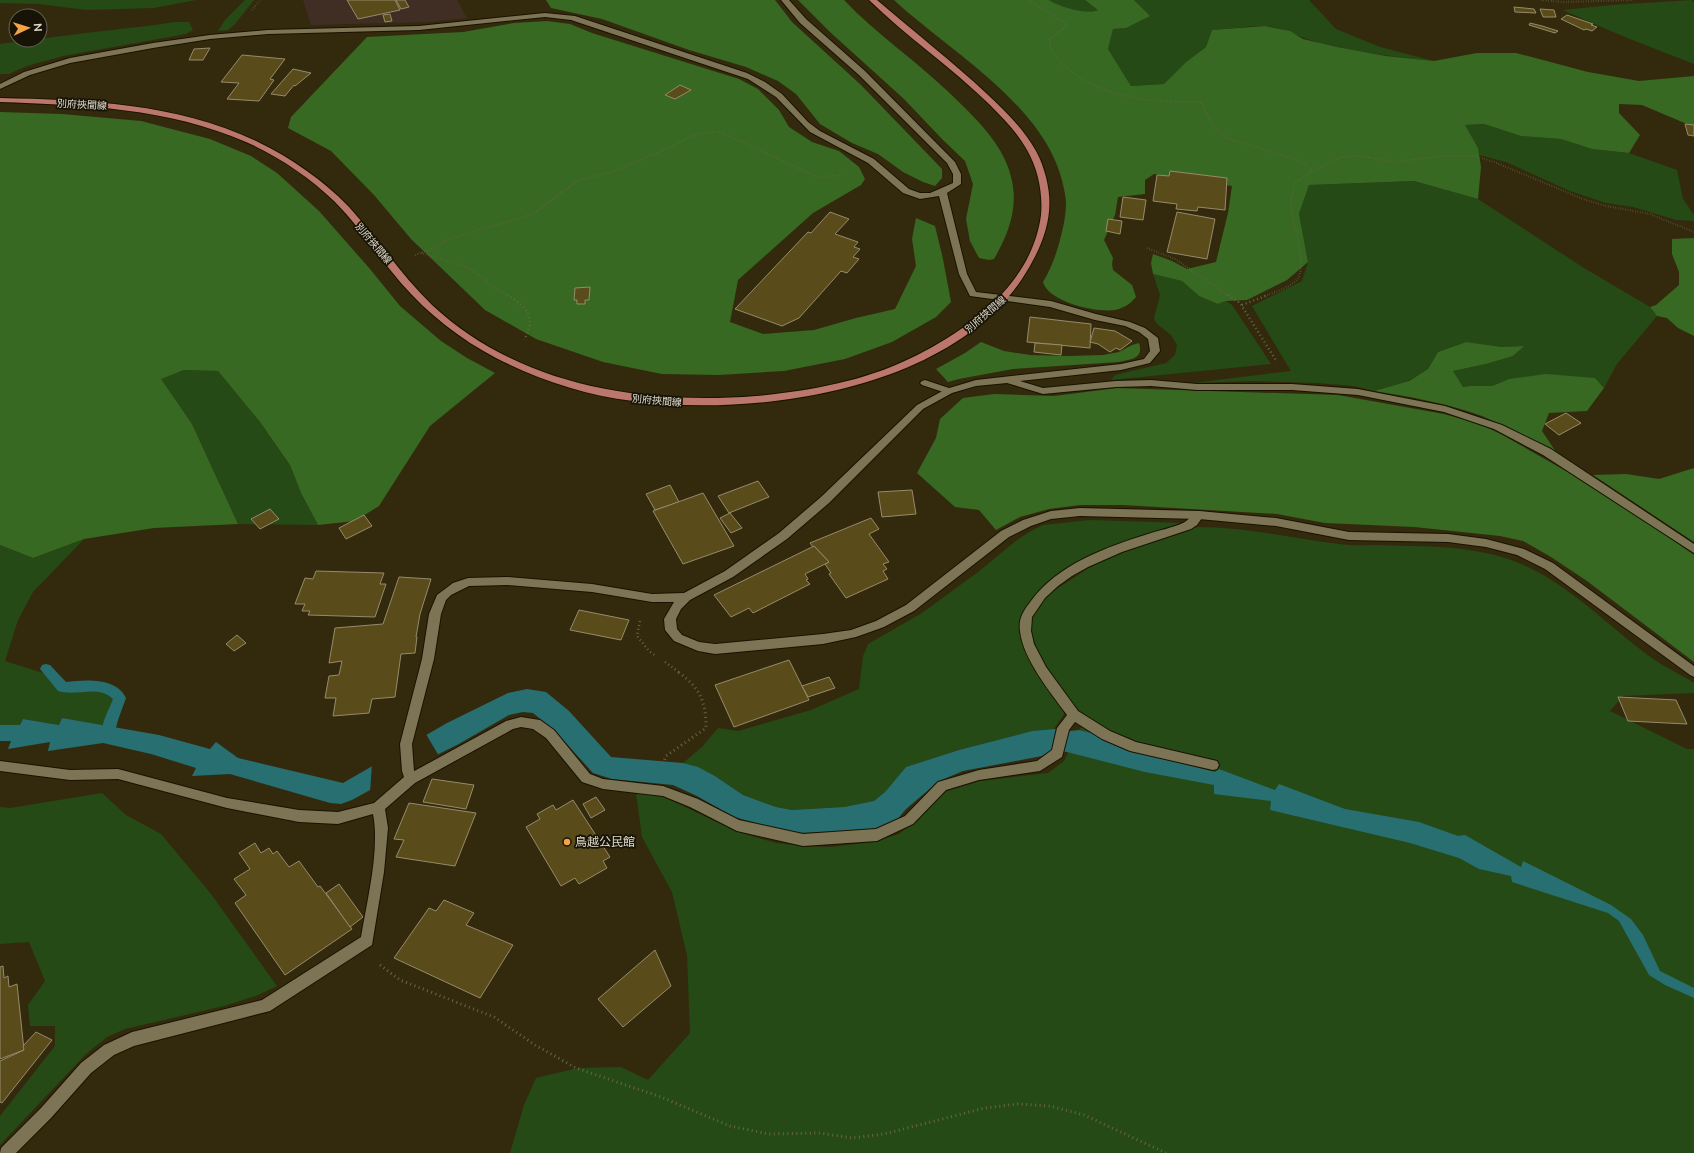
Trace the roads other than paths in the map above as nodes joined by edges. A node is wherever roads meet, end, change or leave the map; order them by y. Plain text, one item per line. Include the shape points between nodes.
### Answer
1 (785, 0) edge
2 (873, 0) edge
3 (0, 87) edge
4 (0, 100) edge
5 (943, 192) junction
6 (1004, 299) junction
7 (1007, 381) junction
8 (925, 383) dead end
9 (949, 391) junction
10 (1199, 515) junction
11 (1694, 549) edge
12 (686, 597) junction
13 (1694, 672) edge
14 (1074, 715) junction
15 (1213, 765) dead end
16 (0, 766) edge
17 (410, 775) junction
18 (378, 807) junction
19 (6, 1153) edge

1 - 5 street via 803,21 862,73 951,162 957,174 957,184
2 - 6 main road, 別府挾間線 via 950,64 1000,110 1028,143 1038,162 1044,181 1044,224 1029,262
3 - 5 street via 42,67 202,38 268,32 400,29 545,15 559,16 572,18 759,81 773,90 817,133 871,161 909,192 920,196
4 - 6 main road, 別府挾間線 via 125,106 172,114 215,126 259,145 290,162 343,205 408,285 450,325 499,356 527,370 559,382 595,391 664,402 729,402 793,396 849,385 930,353 970,329
5 - 6 street via 963,274 973,294
6 - 7 street via 1051,304 1127,324 1153,338 1156,352 1147,360 1121,367
7 - 9 street via 976,383
7 - 11 street via 1043,391 1150,383 1197,388 1292,387 1358,392 1445,409 1498,427 1547,452
8 - 9 street
9 - 12 street via 920,407 825,500 783,536 729,574
10 - 12 street via 1080,512 1051,515 1005,534 910,608 880,624 852,634 823,639 746,647 698,646 678,638 671,630 670,618
10 - 13 street via 1276,522 1349,536 1448,538 1486,543 1520,552 1549,566
10 - 14 street via 1192,524 1088,561 1054,583 1036,600 1025,619 1026,635 1048,682
12 - 17 street via 652,598 592,588 507,581 468,582 447,592 441,598 435,614 428,659 406,744
14 - 15 street via 1106,735 1134,747
14 - 17 street via 1063,728 1058,753 1040,766 979,776 942,786 908,820 877,835 803,840 737,825 694,803 663,791 603,784 586,778 550,734 536,724 521,722 510,725
16 - 18 street via 70,775 118,774 227,803 299,816 338,818
17 - 18 street
18 - 19 street via 382,828 367,941 265,1006 132,1039 109,1050 86,1068

